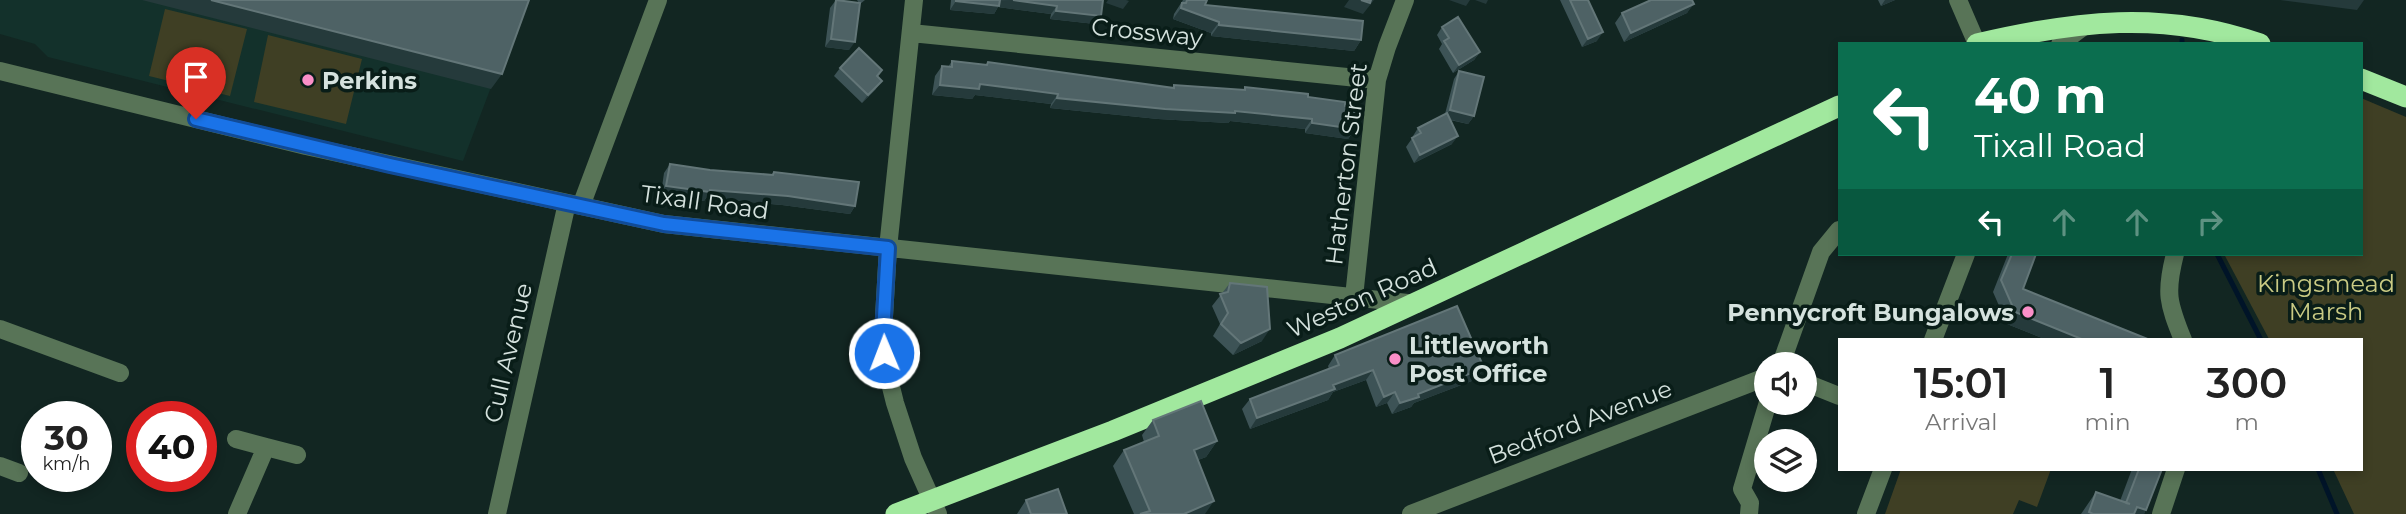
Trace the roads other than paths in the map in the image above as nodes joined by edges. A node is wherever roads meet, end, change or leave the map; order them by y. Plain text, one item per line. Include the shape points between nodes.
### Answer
1 (658, 0) edge
2 (914, 0) edge
3 (1405, 0) edge
4 (1958, 0) edge
5 (2087, 24) junction
6 (911, 33) junction
7 (1976, 42) edge
8 (1985, 42) edge
9 (2063, 42) edge
10 (2255, 42) edge
11 (0, 71) edge
12 (1377, 80) junction
13 (2363, 80) edge
14 (2406, 97) edge
15 (1838, 108) edge
16 (574, 205) junction
17 (1838, 231) edge
18 (888, 248) junction
19 (1965, 256) edge
20 (2174, 256) edge
21 (1354, 297) junction
22 (1417, 304) junction
23 (0, 329) edge
24 (1937, 338) edge
25 (2182, 338) edge
26 (1785, 352) edge
27 (120, 373) dead end
28 (1754, 382) edge
29 (1817, 387) edge
30 (1838, 396) edge
31 (1764, 415) edge
32 (236, 439) dead end
33 (266, 447) junction
34 (297, 455) dead end
35 (0, 466) edge
36 (1882, 471) edge
37 (2175, 471) edge
38 (19, 473) dead end
39 (935, 507) edge
40 (237, 514) edge
41 (497, 514) edge
42 (896, 514) edge
43 (1411, 514) edge
44 (1748, 514) edge
45 (1866, 514) edge
46 (2161, 514) edge

1 - 16 street, Cull Avenue
2 - 6 street
3 - 12 street, Hatherton Street
4 - 7 street
5 - 8 highway
5 - 9 street
5 - 10 highway via 2180,23
6 - 12 street, Crossway
6 - 18 street
11 - 16 street, Tixall Road
12 - 21 street, Hatherton Street
13 - 14 highway
15 - 22 highway, Weston Road
16 - 18 street, Tixall Road via 664,224
16 - 41 street, Cull Avenue
17 - 26 street via 1821,252
18 - 21 street, Tixall Road
18 - 39 street via 883,334 888,379 913,458
19 - 24 street
20 - 25 street via 2168,282 2170,308
21 - 22 street, Tixall Road
22 - 39 highway, Weston Road
23 - 27 street
28 - 43 street, Bedford Avenue
29 - 30 street
31 - 44 street via 1742,489 1750,503
32 - 33 street
33 - 34 street
33 - 40 street
35 - 38 street
36 - 45 street
37 - 46 street
39 - 42 highway, Weston Road

